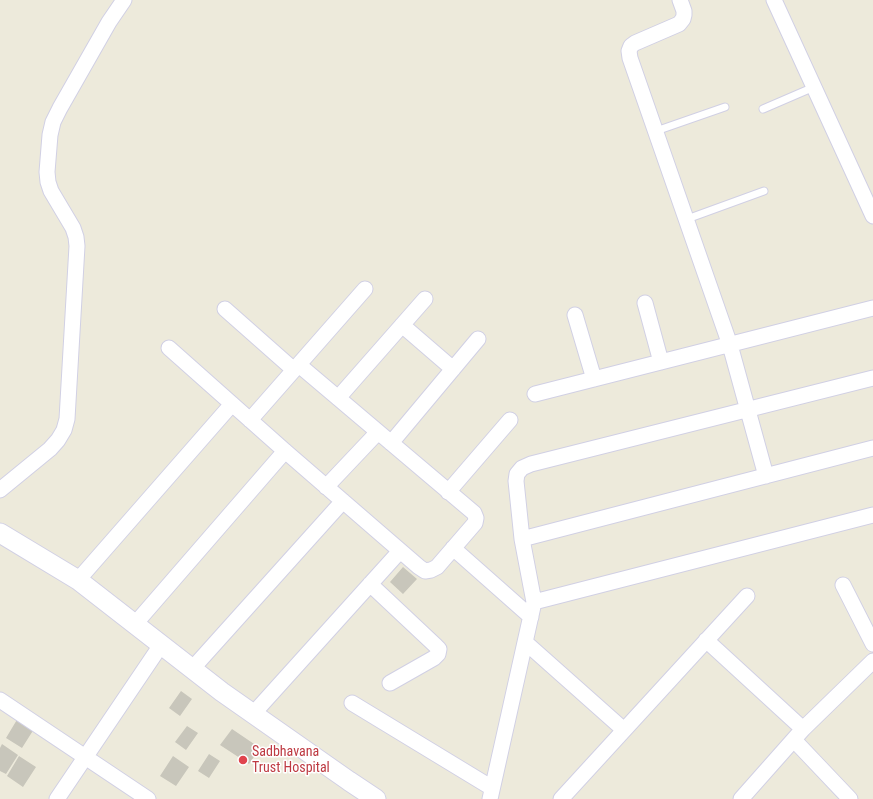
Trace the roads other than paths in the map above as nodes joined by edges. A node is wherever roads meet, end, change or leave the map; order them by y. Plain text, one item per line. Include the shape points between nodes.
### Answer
1 (680, 0) edge
2 (774, 0) edge
3 (118, 2) edge
4 (814, 88) junction
5 (725, 107) dead end
6 (763, 110) dead end
7 (656, 131) junction
8 (764, 191) dead end
9 (873, 216) edge
10 (687, 219) junction
11 (365, 289) dead end
12 (425, 299) dead end
13 (645, 303) dead end
14 (873, 308) edge
15 (225, 309) dead end
16 (575, 315) dead end
17 (402, 325) junction
18 (478, 339) dead end
19 (730, 344) junction
20 (169, 348) dead end
21 (661, 362) junction
22 (296, 367) junction
23 (453, 369) junction
24 (873, 378) edge
25 (594, 379) junction
26 (535, 394) dead end
27 (338, 398) junction
28 (232, 404) junction
29 (748, 410) junction
30 (250, 420) junction
31 (510, 420) dead end
32 (378, 432) junction
33 (391, 443) junction
34 (873, 448) edge
35 (285, 451) junction
36 (766, 476) junction
37 (326, 487) junction
38 (0, 490) edge
39 (448, 492) junction
40 (343, 501) junction
41 (873, 514) edge
42 (0, 534) edge
43 (522, 539) junction
44 (453, 548) junction
45 (400, 551) junction
46 (78, 580) junction
47 (370, 584) junction
48 (843, 585) dead end
49 (747, 596) dead end
50 (534, 602) junction
51 (531, 617) junction
52 (134, 624) junction
53 (706, 640) junction
54 (525, 642) junction
55 (161, 644) junction
56 (873, 644) edge
57 (873, 661) edge
58 (192, 669) junction
59 (390, 683) dead end
60 (0, 700) edge
61 (352, 703) dead end
62 (253, 714) junction
63 (624, 730) junction
64 (798, 735) junction
65 (85, 757) junction
66 (491, 794) edge
67 (57, 799) edge
68 (148, 799) edge
69 (376, 799) edge
70 (560, 799) edge
71 (740, 799) edge
72 (850, 799) edge

1 - 7 street via 684,15 679,24 635,43 629,51
2 - 4 street
3 - 38 street via 60,108 50,135 48,182 73,228 77,246 67,418 64,430 50,450
4 - 6 lane
4 - 9 street
5 - 7 lane
7 - 10 street
8 - 10 lane
10 - 19 street
11 - 22 street
12 - 17 street
13 - 21 street
14 - 19 street
15 - 22 street
16 - 25 street
17 - 23 street
17 - 27 street
18 - 23 street
19 - 21 street
19 - 29 street
20 - 28 street
21 - 25 street
22 - 27 street
22 - 30 street
23 - 33 street
24 - 29 street
25 - 26 street
27 - 32 street
28 - 30 street
28 - 46 street
29 - 36 street
29 - 43 street via 522,468 517,474 516,481
30 - 35 street
31 - 39 street
32 - 33 street
32 - 37 street
33 - 39 street
34 - 36 street
35 - 37 street
35 - 52 street
36 - 43 street
37 - 40 street
39 - 44 street via 474,513 476,518 475,523
40 - 45 street
40 - 58 street
41 - 50 street
42 - 46 street
43 - 50 street
44 - 45 street via 437,567 425,571
44 - 51 street
45 - 47 street
46 - 52 street
47 - 59 street via 439,650 434,658
47 - 62 street
48 - 56 street
49 - 53 street
50 - 51 street
51 - 54 street
52 - 55 street
53 - 63 street
53 - 64 street
54 - 63 street
54 - 66 street
55 - 58 street
55 - 65 street
57 - 64 street
58 - 62 street
60 - 65 street
61 - 66 street
62 - 69 street
63 - 70 street
64 - 71 street
64 - 72 street
65 - 67 street
65 - 68 street

